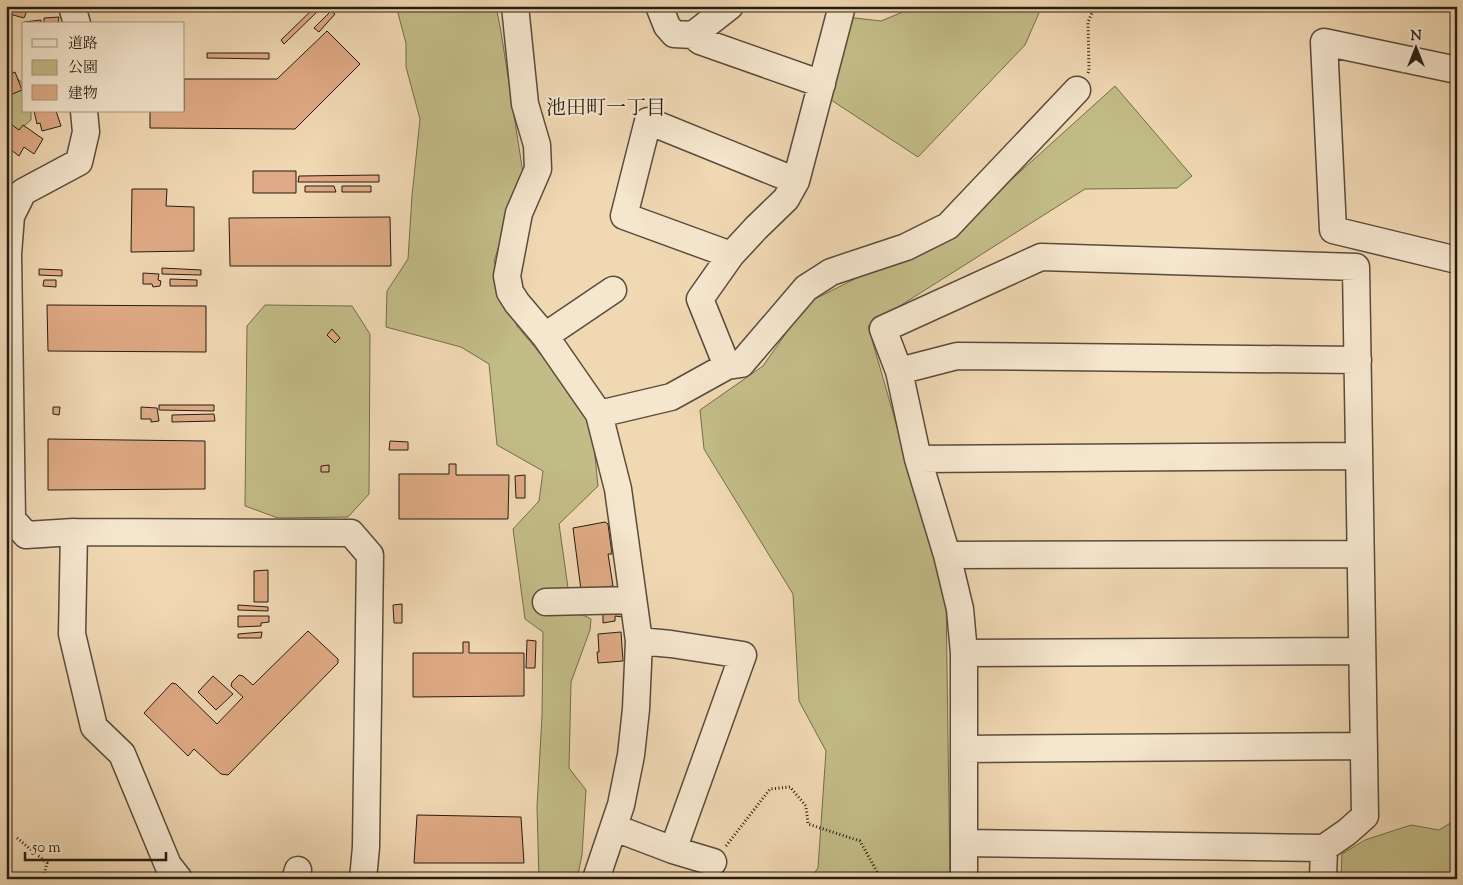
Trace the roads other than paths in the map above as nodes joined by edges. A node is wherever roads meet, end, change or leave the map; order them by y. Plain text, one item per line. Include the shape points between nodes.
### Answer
1 (72, 6) edge
2 (515, 6) edge
3 (659, 6) edge
4 (730, 6) edge
5 (842, 6) edge
6 (76, 22) edge
7 (693, 35) junction
8 (1457, 70) edge
9 (822, 84) junction
10 (1077, 90) road end
11 (84, 112) edge
12 (796, 181) junction
13 (7, 254) edge
14 (731, 255) junction
15 (1457, 260) edge
16 (613, 290) dead end
17 (545, 336) junction
18 (1358, 360) junction
19 (727, 366) junction
20 (898, 371) junction
21 (599, 414) junction
22 (1359, 456) junction
23 (918, 459) junction
24 (9, 481) edge
25 (74, 532) junction
26 (1360, 554) junction
27 (947, 555) junction
28 (634, 600) junction
29 (546, 602) dead end
30 (639, 641) junction
31 (1362, 651) junction
32 (964, 653) junction
33 (1364, 746) junction
34 (964, 749) junction
35 (615, 828) junction
36 (964, 842) junction
37 (1324, 848) junction
38 (673, 850) junction
39 (713, 862) road end
40 (179, 879) edge
41 (363, 879) edge
42 (596, 879) edge
43 (964, 879) edge
44 (1323, 879) edge

1 - 6 street
2 - 17 street via 525,104 537,145 538,169 520,214 507,276 510,292 517,304
3 - 7 street via 674,34
4 - 7 street
5 - 9 street
7 - 9 street via 700,41
8 - 15 street via 1324,42 1333,230
9 - 12 street
10 - 19 street via 948,226 906,247 831,272 806,288 741,364
11 - 13 street via 86,132 79,162 23,192 11,216
12 - 14 street via 786,199
12 - 14 street via 648,121 624,216
13 - 24 street
14 - 19 street via 700,299
16 - 17 street
17 - 21 street
18 - 20 street via 957,356
18 - 20 street via 1356,267 1041,257 883,329
18 - 22 street
19 - 21 street via 670,397
20 - 23 street
21 - 28 street via 618,489
22 - 23 street
22 - 26 street
23 - 27 street
24 - 25 street via 12,519 26,535
25 - 40 street via 72,634 94,727 122,754 168,865
25 - 41 street via 351,533 370,555
26 - 27 street
26 - 31 street
27 - 32 street via 960,609
28 - 29 street
28 - 30 street
30 - 35 street via 631,755
30 - 38 street via 743,655
31 - 32 street
31 - 33 street
32 - 34 street
33 - 34 street
33 - 37 street via 1365,816
34 - 36 street
35 - 38 street
35 - 42 street
36 - 37 street
36 - 43 street
37 - 44 street
38 - 39 street

